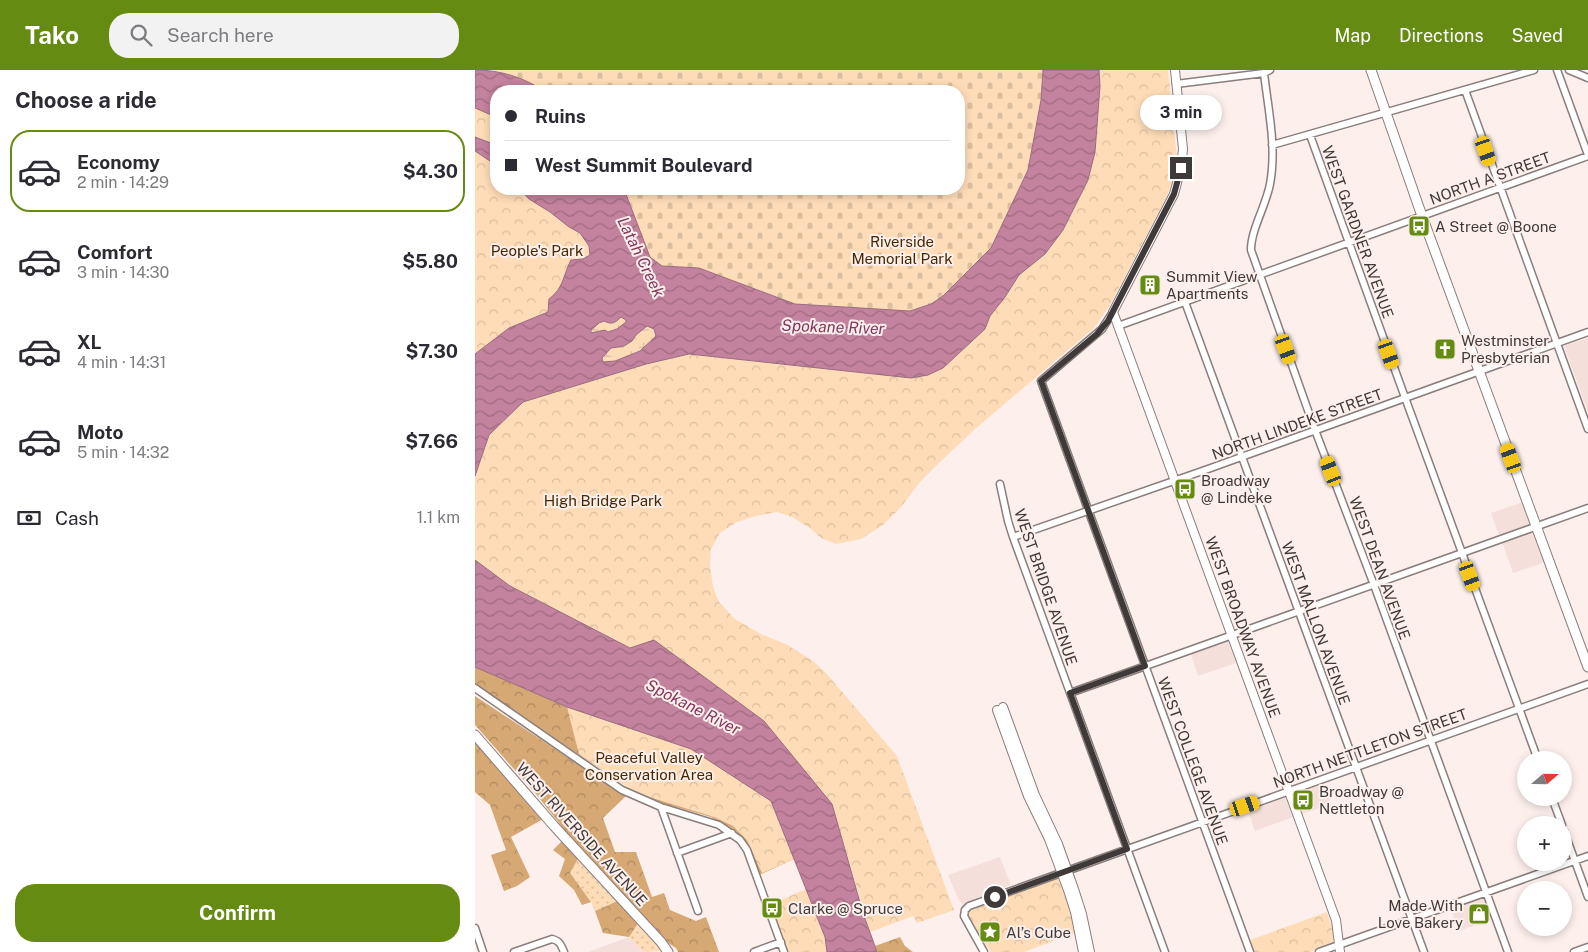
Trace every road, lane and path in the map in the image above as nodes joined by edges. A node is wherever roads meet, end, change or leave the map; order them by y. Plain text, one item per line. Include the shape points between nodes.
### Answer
1 (1175, 70) edge
2 (1371, 70) edge
3 (1534, 70) edge
4 (1557, 70) edge
5 (1569, 70) edge
6 (1267, 71) edge
7 (1588, 78) edge
8 (1176, 84) junction
9 (1465, 90) junction
10 (1386, 113) junction
11 (1310, 135) junction
12 (1272, 145) junction
13 (1588, 156) edge
14 (1499, 188) junction
15 (1423, 216) junction
16 (1349, 243) junction
17 (1260, 275) junction
18 (1185, 302) junction
19 (1113, 312) junction
20 (1118, 326) junction
21 (1588, 332) edge
22 (1557, 344) junction
23 (1479, 371) junction
24 (1405, 397) junction
25 (1588, 429) edge
26 (1315, 430) junction
27 (1242, 457) junction
28 (1175, 480) junction
29 (1000, 484) dead end
30 (1588, 508) edge
31 (1088, 511) junction
32 (1536, 526) junction
33 (1013, 537) junction
34 (1461, 553) junction
35 (1374, 585) junction
36 (1298, 612) junction
37 (1232, 636) junction
38 (1145, 666) junction
39 (1588, 667) edge
40 (1588, 684) edge
41 (475, 688) edge
42 (1070, 693) junction
43 (1519, 708) junction
44 (1000, 709) dead end
45 (475, 735) edge
46 (1430, 740) junction
47 (1535, 751) edge
48 (1356, 767) junction
49 (1289, 791) junction
50 (661, 807) junction
51 (1202, 822) junction
52 (732, 833) junction
53 (1127, 849) junction
54 (677, 853) junction
55 (1572, 853) edge
56 (1588, 856) edge
57 (1575, 861) junction
58 (1064, 872) junction
59 (1486, 892) junction
60 (1588, 897) edge
61 (698, 911) dead end
62 (1412, 919) junction
63 (475, 928) edge
64 (781, 942) junction
65 (1588, 947) edge
66 (1340, 948) edge
67 (483, 952) edge
68 (514, 952) edge
69 (564, 952) edge
70 (668, 952) edge
71 (754, 952) edge
72 (784, 952) edge
73 (984, 952) edge
74 (1083, 952) edge
75 (1090, 952) edge
76 (1165, 952) edge
77 (1250, 952) edge
78 (1319, 952) edge
79 (1424, 952) edge
80 (1507, 952) edge
81 (1574, 952) edge

1 - 8 street
2 - 10 main road
3 - 9 street
4 - 13 street
5 - 7 street
6 - 8 street
6 - 12 street, WEST DEAN AVENUE
8 - 19 street via 1183,149 1178,181
9 - 10 street
9 - 14 street
10 - 11 street
10 - 15 main road
11 - 12 street
11 - 16 street, WEST GARDNER AVENUE
12 - 17 street, WEST DEAN AVENUE via 1266,203 1251,240
13 - 14 street, NORTH A STREET
14 - 15 street, NORTH A STREET
14 - 22 street
15 - 16 street, NORTH A STREET
15 - 23 main road
16 - 17 street, NORTH A STREET
16 - 24 street, WEST GARDNER AVENUE
17 - 18 street, NORTH A STREET
17 - 26 street, WEST DEAN AVENUE
18 - 20 street, NORTH A STREET
18 - 27 street, WEST MALLON AVENUE
19 - 20 street, WEST BROADWAY AVENUE
19 - 31 street, WEST COLLEGE AVENUE via 1101,329 1041,381
20 - 28 street, WEST BROADWAY AVENUE
21 - 22 street, NORTH LINDEKE STREET
22 - 23 street, NORTH LINDEKE STREET
22 - 25 street
23 - 24 street, NORTH LINDEKE STREET
23 - 32 main road
24 - 26 street, NORTH LINDEKE STREET
24 - 34 street, WEST GARDNER AVENUE
26 - 27 street, NORTH LINDEKE STREET
26 - 35 street, WEST DEAN AVENUE
27 - 28 street, NORTH LINDEKE STREET
27 - 36 street, WEST MALLON AVENUE
28 - 31 street, NORTH LINDEKE STREET
28 - 37 street, WEST BROADWAY AVENUE
29 - 33 street, WEST BRIDGE AVENUE
30 - 32 street
31 - 33 street, NORTH LINDEKE STREET
31 - 38 street, WEST COLLEGE AVENUE
32 - 34 street
32 - 39 main road
33 - 42 street, WEST BRIDGE AVENUE
34 - 35 street
34 - 43 street, WEST GARDNER AVENUE
35 - 36 street
35 - 46 street, WEST DEAN AVENUE
36 - 37 street
36 - 48 street, WEST MALLON AVENUE
37 - 38 street
37 - 49 street, WEST BROADWAY AVENUE
38 - 42 street
38 - 51 street, WEST COLLEGE AVENUE
40 - 43 street, NORTH NETTLETON STREET
41 - 50 street via 622,790
42 - 53 street, WEST BRIDGE AVENUE
43 - 46 street, NORTH NETTLETON STREET
43 - 47 street, WEST GARDNER AVENUE
44 - 58 street via 1012,744 1054,836
45 - 70 main road, WEST RIVERSIDE AVENUE
46 - 48 street, NORTH NETTLETON STREET
46 - 59 street, WEST DEAN AVENUE
48 - 49 street, NORTH NETTLETON STREET
48 - 62 street, WEST MALLON AVENUE
49 - 51 street, NORTH NETTLETON STREET
49 - 66 street, WEST BROADWAY AVENUE via 1335,920
50 - 52 street via 719,825
50 - 54 street
51 - 53 street, NORTH NETTLETON STREET
51 - 77 street, WEST COLLEGE AVENUE
52 - 54 street
52 - 64 street via 747,850
53 - 58 street, NORTH NETTLETON STREET
53 - 76 street, WEST BRIDGE AVENUE
54 - 61 street
55 - 57 street
56 - 57 street
57 - 59 street
57 - 60 street
58 - 73 street, NORTH NETTLETON STREET via 970,905 965,910 965,918
58 - 74 street
58 - 75 street via 1080,907
59 - 62 street
59 - 80 street, WEST DEAN AVENUE
62 - 66 street
62 - 79 street, WEST MALLON AVENUE
63 - 67 street
64 - 71 street
64 - 72 street
65 - 81 street
66 - 78 street
68 - 69 street via 552,940 558,941

